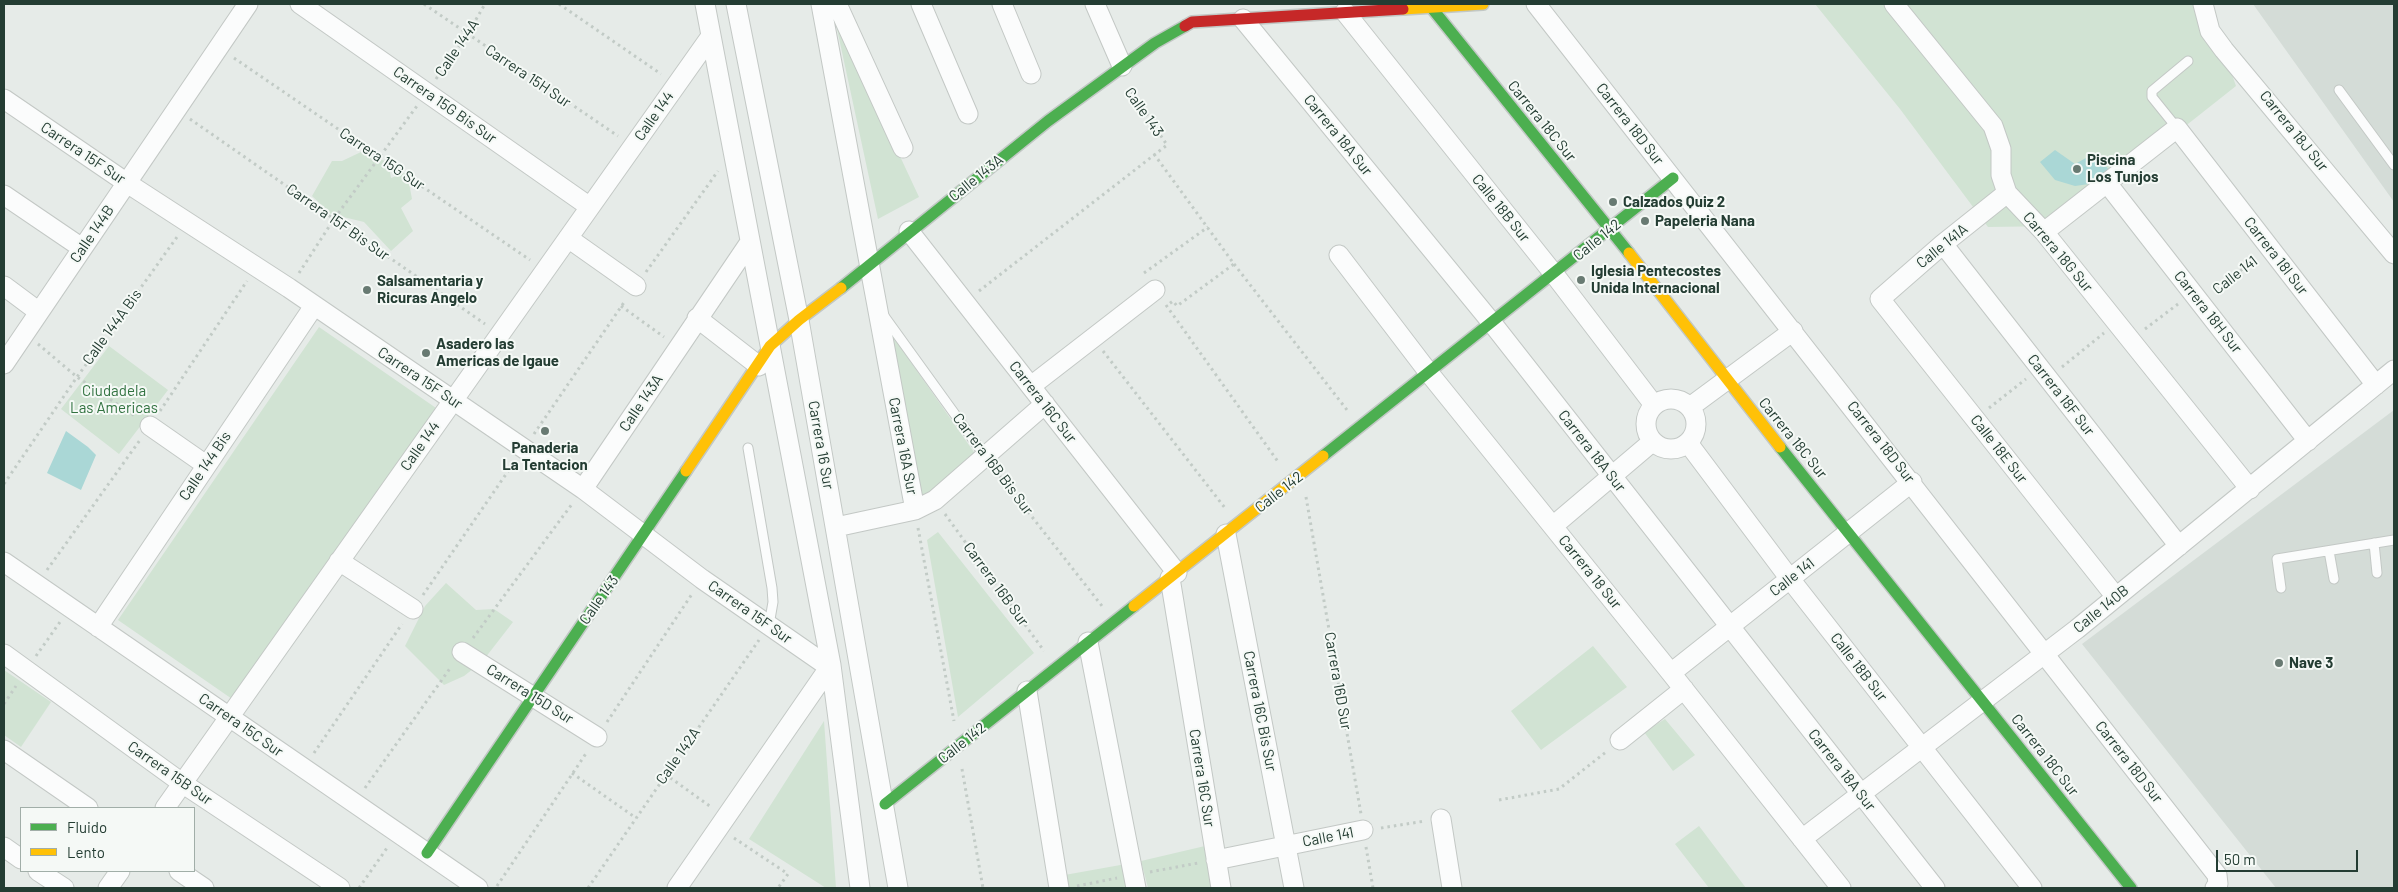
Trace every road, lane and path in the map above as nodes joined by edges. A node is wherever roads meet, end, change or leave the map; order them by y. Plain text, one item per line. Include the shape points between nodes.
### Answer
1 (248, 4) edge
2 (300, 4) edge
3 (424, 4) edge
4 (485, 4) edge
5 (560, 4) edge
6 (736, 4) edge
7 (821, 4) edge
8 (837, 4) edge
9 (921, 4) edge
10 (1002, 4) edge
11 (1095, 4) edge
12 (1483, 4) edge
13 (1536, 4) edge
14 (1894, 4) edge
15 (2203, 4) edge
16 (704, 6) edge
17 (1431, 7) junction
18 (1345, 12) junction
19 (1243, 19) junction
20 (467, 35) junction
21 (711, 36) junction
22 (219, 48) junction
23 (2188, 61) dead end
24 (1031, 74) dead end
25 (1123, 74) junction
26 (676, 84) junction
27 (2340, 90) dead end
28 (426, 93) junction
29 (4, 101) edge
30 (176, 110) junction
31 (968, 114) dead end
32 (2177, 128) junction
33 (633, 146) junction
34 (903, 148) dead end
35 (1154, 154) junction
36 (381, 158) junction
37 (2394, 165) edge
38 (1673, 178) junction
39 (127, 183) junction
40 (2107, 183) junction
41 (2007, 193) junction
42 (4, 195) edge
43 (590, 207) junction
44 (334, 219) junction
45 (189, 221) junction
46 (1208, 227) dead end
47 (1610, 229) junction
48 (909, 231) junction
49 (2044, 232) junction
50 (568, 238) junction
51 (750, 242) junction
52 (1943, 244) junction
53 (82, 248) junction
54 (2270, 248) junction
55 (2394, 254) edge
56 (1339, 255) dead end
57 (1234, 264) dead end
58 (868, 267) junction
59 (545, 270) junction
60 (1143, 274) dead end
61 (1554, 274) junction
62 (4, 286) edge
63 (636, 286) dead end
64 (290, 288) junction
65 (1155, 290) junction
66 (2197, 298) junction
67 (1881, 300) joint
68 (965, 302) junction
69 (875, 304) junction
70 (314, 306) junction
71 (621, 306) dead end
72 (39, 312) junction
73 (697, 318) junction
74 (799, 320) junction
75 (1492, 323) junction
76 (2117, 323) junction
77 (1793, 331) junction
78 (25, 333) junction
79 (500, 334) junction
80 (1092, 338) junction
81 (2131, 340) junction
82 (770, 346) junction
83 (679, 347) junction
84 (4, 364) edge
85 (759, 366) junction
86 (2394, 370) edge
87 (1429, 373) junction
88 (2044, 373) junction
89 (76, 377) junction
90 (1726, 379) junction
91 (2376, 385) junction
92 (1031, 386) junction
93 (453, 401) junction
94 (1045, 404) junction
95 (1654, 405) junction
96 (1690, 407) junction
97 (1975, 419) junction
98 (150, 426) joint
99 (1360, 428) junction
100 (2308, 441) junction
101 (1652, 442) junction
102 (1688, 443) junction
103 (748, 448) dead end
104 (984, 456) junction
105 (206, 465) junction
106 (1302, 474) junction
107 (1612, 476) junction
108 (1292, 481) junction
109 (1912, 482) junction
110 (4, 484) edge
111 (2250, 488) junction
112 (583, 489) junction
113 (935, 500) junction
114 (915, 510) junction
115 (1553, 526) junction
116 (836, 527) junction
117 (1232, 529) junction
118 (1849, 532) junction
119 (644, 534) junction
120 (2394, 540) edge
121 (2374, 544) junction
122 (2180, 546) junction
123 (2329, 551) junction
124 (4, 562) edge
125 (339, 562) junction
126 (2377, 574) dead end
127 (1173, 575) junction
128 (1790, 579) junction
129 (2334, 579) dead end
130 (2281, 588) dead end
131 (2116, 597) junction
132 (413, 609) dead end
133 (1114, 622) junction
134 (769, 625) junction
135 (98, 627) junction
136 (1730, 627) junction
137 (1088, 642) junction
138 (462, 652) dead end
139 (2045, 653) junction
140 (4, 654) edge
141 (830, 666) junction
142 (1056, 668) junction
143 (1671, 673) junction
144 (1684, 689) junction
145 (1027, 691) junction
146 (533, 695) junction
147 (1983, 701) junction
148 (229, 717) junction
149 (597, 736) dead end
150 (1620, 740) joint
151 (958, 746) junction
152 (1922, 748) junction
153 (4, 750) edge
154 (572, 773) dead end
155 (665, 774) junction
156 (182, 783) junction
157 (1861, 794) junction
158 (1499, 800) dead end
159 (885, 804) junction
160 (87, 807) edge
161 (166, 807) edge
162 (636, 818) junction
163 (1441, 819) joint
164 (722, 823) junction
165 (1363, 830) junction
166 (398, 833) junction
167 (1802, 838) junction
168 (1286, 846) junction
169 (4, 847) edge
170 (427, 853) junction
171 (20, 858) edge
172 (1216, 860) junction
173 (40, 872) edge
174 (119, 872) edge
175 (180, 872) edge
176 (2217, 886) edge
177 (64, 888) edge
178 (108, 888) edge
179 (204, 888) edge
180 (340, 888) edge
181 (359, 888) edge
182 (478, 888) edge
183 (588, 888) edge
184 (677, 888) edge
185 (778, 888) edge
186 (860, 888) edge
187 (898, 888) edge
188 (983, 888) edge
189 (1059, 888) edge
190 (1136, 888) edge
191 (1221, 888) edge
192 (1294, 888) edge
193 (1373, 888) edge
194 (1452, 888) edge
195 (1840, 888) edge
196 (1935, 888) edge
197 (2032, 888) edge
198 (2131, 888) edge

1 - 22 street, Calle 144B
2 - 28 street, Carrera 15G Bis Sur
3 - 20 path, Carrera 15H Sur
4 - 20 path, Calle 144A
5 - 26 path
6 - 74 street, Carrera 16 Sur
7 - 58 street, Carrera 16A Sur
8 - 34 street
9 - 31 street
10 - 24 street
11 - 25 street
12 - 17 street
13 - 38 street, Carrera 18D Sur
14 - 41 street, Carrera 18G Sur via 1993,126 2001,149 2001,175
15 - 55 street, Carrera 18J Sur via 2210,31 2224,50
16 - 21 street, Carrera 16 Sur
17 - 18 street
17 - 47 street, Carrera 18C Sur
18 - 19 street
18 - 61 street, Calle 18B Sur
19 - 25 street, Calle 143A via 1192,22 1155,43
19 - 75 street, Carrera 18A Sur
20 - 28 path, Calle 144A
20 - 33 path, Carrera 15H Sur
21 - 26 street, Calle 144
21 - 51 street, Carrera 16 Sur
22 - 30 street, Calle 144B
22 - 36 path, Carrera 15G Sur
23 - 32 lane via 2152,91 2152,97
25 - 35 path, Calle 143 via 1167,145
25 - 48 street, Calle 143A via 1048,121
26 - 33 street, Calle 144
27 - 37 lane
28 - 36 path, Calle 144A
28 - 43 street, Carrera 15G Bis Sur
29 - 39 street, Carrera 15F Sur
30 - 39 street, Calle 144B
30 - 44 path, Carrera 15F Bis Sur
32 - 40 street
32 - 54 street, Carrera 18I Sur
33 - 43 street, Calle 144
35 - 46 path
35 - 68 path, Calle 143
36 - 44 path, Calle 144A
36 - 59 path, Carrera 15G Sur
38 - 47 street, Calle 142
38 - 77 street, Carrera 18D Sur
39 - 45 street, Carrera 15F Sur
39 - 53 street, Calle 144B
40 - 49 street
40 - 66 street, Carrera 18H Sur
41 - 49 street, Carrera 18G Sur
41 - 52 street, Calle 141A
42 - 53 street
43 - 50 street, Calle 144
44 - 64 path, Calle 144A
44 - 79 path, Carrera 15F Bis Sur
45 - 64 street, Carrera 15F Sur
45 - 89 path, Calle 144A Bis
47 - 61 street, Calle 142
47 - 90 street, Carrera 18C Sur
48 - 58 street, Calle 143A
48 - 68 street, Carrera 16C Sur
49 - 76 street, Carrera 18G Sur
50 - 59 street, Calle 144
50 - 63 street
51 - 73 street, Calle 143A
51 - 82 street, Carrera 16 Sur
52 - 67 street, Calle 141A via 1881,296
52 - 88 street, Carrera 18F Sur
53 - 72 street, Calle 144B
54 - 66 path, Calle 141
54 - 91 street, Carrera 18I Sur
56 - 87 street, Carrera 18 Sur
57 - 99 path
58 - 69 street, Carrera 16A Sur
58 - 74 street, Calle 143A
59 - 79 street, Calle 144
60 - 65 path
61 - 75 street, Calle 142
61 - 95 street, Calle 18B Sur
62 - 72 street
64 - 70 street, Carrera 15F Sur
65 - 80 street
65 - 108 path
66 - 81 path, Calle 141
66 - 100 street, Carrera 18H Sur
67 - 97 street, Calle 18E Sur
68 - 92 street, Carrera 16C Sur
69 - 104 lane, Carrera 16B Bis Sur
69 - 114 street, Carrera 16A Sur
70 - 93 street, Carrera 15F Sur
70 - 105 street, Calle 144 Bis
71 - 83 path
72 - 78 street, Calle 144B
73 - 83 street, Calle 143A
73 - 85 street
74 - 82 street, Calle 143A
74 - 116 street, Carrera 16 Sur
75 - 87 street, Calle 142
75 - 107 street, Carrera 18A Sur
76 - 81 street, Carrera 18G Sur
76 - 88 path
77 - 90 street
77 - 109 street, Carrera 18D Sur
78 - 84 street, Calle 144B
78 - 89 path
79 - 93 street, Calle 144
80 - 92 street
80 - 117 path
81 - 111 street, Carrera 18G Sur
82 - 85 street, Calle 143
82 - 141 street, Carrera 16 Sur
83 - 112 street, Calle 143A
85 - 119 street, Calle 143
86 - 91 street, Calle 140B
87 - 99 street, Calle 142
87 - 115 street, Carrera 18 Sur
88 - 97 path
88 - 122 street, Carrera 18F Sur
89 - 98 path
89 - 110 path, Calle 144A Bis
90 - 96 street
90 - 118 street, Carrera 18C Sur
91 - 100 street, Calle 140B
92 - 94 street, Carrera 16C Sur
93 - 112 street, Carrera 15F Sur
93 - 125 street, Calle 144
94 - 104 street
94 - 127 street, Carrera 16C Sur
95 - 96 street via 1672,399 1681,400
95 - 101 street via 1646,423
96 - 102 street via 1697,426
97 - 131 street, Calle 18E Sur
98 - 105 street
99 - 106 street, Calle 142
100 - 111 street, Calle 140B
101 - 102 street via 1670,450 1680,449
101 - 107 street
102 - 128 street, Calle 18B Sur
103 - 134 lane via 772,588
104 - 113 street
104 - 133 path, Carrera 16B Bis Sur
105 - 135 street, Calle 144 Bis
106 - 108 street, Calle 142
106 - 165 path, Carrera 16D Sur
107 - 115 street
107 - 136 street, Carrera 18A Sur
108 - 117 street, Calle 142
109 - 118 street, Calle 141
109 - 139 street, Carrera 18D Sur
111 - 122 street, Calle 140B
112 - 119 street, Carrera 15F Sur
113 - 114 street
113 - 142 path, Carrera 16B Sur
114 - 116 street
114 - 151 path, Carrera 16A Sur
115 - 143 street, Carrera 18 Sur
116 - 159 street, Carrera 16 Sur
117 - 127 street, Calle 142
117 - 168 street, Carrera 16C Bis Sur
118 - 128 street, Calle 141
118 - 147 street, Carrera 18C Sur
119 - 134 street, Carrera 15F Sur
119 - 146 street, Calle 143
120 - 121 lane
121 - 123 lane
121 - 126 lane
122 - 131 street, Calle 140B
123 - 129 lane
123 - 130 lane via 2277,559
124 - 135 street, Carrera 15C Sur
125 - 132 street
125 - 148 street, Calle 144
127 - 133 street, Calle 142
127 - 172 street, Carrera 16C Sur
128 - 136 street, Calle 141
128 - 152 street, Calle 18B Sur
131 - 139 street, Calle 140B
133 - 137 street, Calle 142
134 - 141 street, Carrera 15F Sur
134 - 155 path, Calle 142A
135 - 148 street, Carrera 15C Sur
136 - 143 street, Calle 141
136 - 157 street, Carrera 18A Sur
137 - 142 street, Calle 142
137 - 190 street
138 - 146 street, Carrera 15D Sur
139 - 147 street, Calle 140B
139 - 176 street, Carrera 18D Sur via 2216,875
140 - 156 street, Carrera 15B Sur
141 - 164 street
141 - 186 street, Carrera 16 Sur
142 - 145 street, Calle 142
143 - 144 street, Carrera 18 Sur
144 - 150 street
144 - 167 street, Carrera 18 Sur
145 - 151 street, Calle 142
145 - 189 street
146 - 149 street, Carrera 15D Sur
146 - 170 street, Calle 143
147 - 152 street, Calle 140B
147 - 198 street, Carrera 18C Sur
148 - 156 street, Calle 144
148 - 166 street, Carrera 15C Sur
150 - 158 path via 1559,789
151 - 159 street, Calle 142
151 - 188 path, Carrera 16A Sur
152 - 157 street, Calle 140B
152 - 197 street, Calle 18B Sur
153 - 160 street
154 - 162 path
155 - 162 path, Calle 142A
155 - 164 path
156 - 161 street, Calle 144
156 - 180 street, Carrera 15B Sur
157 - 167 street, Calle 140B
157 - 196 street, Carrera 18A Sur
159 - 187 street, Carrera 16 Sur
162 - 183 path, Calle 142A
163 - 165 path, Calle 141
163 - 194 street
164 - 184 street
164 - 185 path via 788,874
165 - 168 street, Calle 141
165 - 193 path, Carrera 16D Sur
166 - 170 street, Carrera 15C Sur
166 - 181 path
167 - 195 street, Carrera 18 Sur
168 - 172 street, Calle 141
168 - 192 street, Carrera 16C Bis Sur
169 - 171 street
170 - 182 street, Carrera 15C Sur
172 - 191 street, Carrera 16C Sur
173 - 177 street
174 - 178 street
175 - 179 street

